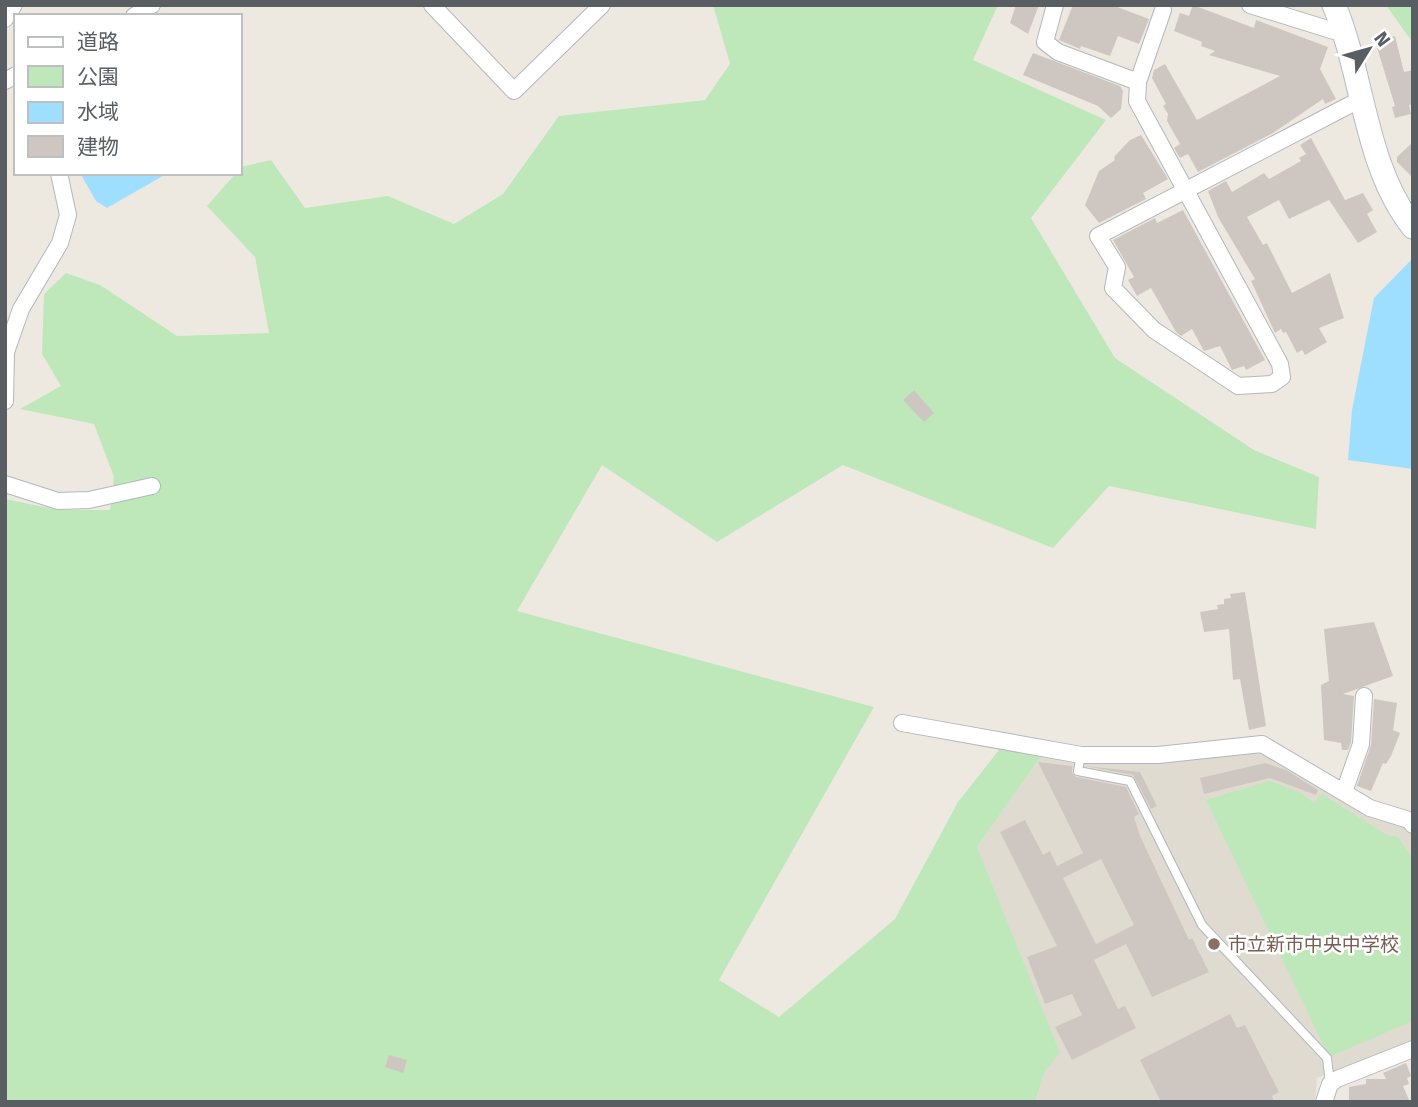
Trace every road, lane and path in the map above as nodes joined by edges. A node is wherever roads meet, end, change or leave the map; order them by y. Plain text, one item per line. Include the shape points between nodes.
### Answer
1 (14, 5) edge
2 (432, 5) edge
3 (602, 5) edge
4 (1055, 5) edge
5 (1250, 5) edge
6 (1334, 5) edge
7 (1161, 7) edge
8 (5, 19) edge
9 (1346, 35) junction
10 (1138, 82) junction
11 (1363, 98) junction
12 (59, 175) edge
13 (1188, 189) junction
14 (1413, 227) edge
15 (5, 401) edge
16 (5, 484) edge
17 (152, 486) dead end
18 (1364, 696) dead end
19 (901, 723) dead end
20 (1081, 755) junction
21 (1344, 792) junction
22 (1413, 825) edge
23 (1413, 1049) edge
24 (1330, 1084) junction
25 (1324, 1102) edge

1 - 8 street
2 - 3 street via 514,91
4 - 10 street via 1045,42 1058,52
5 - 9 street
6 - 9 main road
7 - 10 street
9 - 11 main road
10 - 13 street via 1137,101
11 - 13 street
11 - 14 main road via 1386,182
12 - 15 street via 68,215 60,243 22,309 6,352
13 - 13 street via 1098,236 1117,267 1113,288 1154,330 1238,386 1272,384 1282,377 1280,364
16 - 17 street via 58,501 89,500
18 - 21 street via 1361,744
19 - 20 street
20 - 21 street via 1158,755 1262,744
20 - 24 lane via 1078,771 1130,781 1202,925 1327,1058
21 - 22 street
23 - 24 street
24 - 25 street

